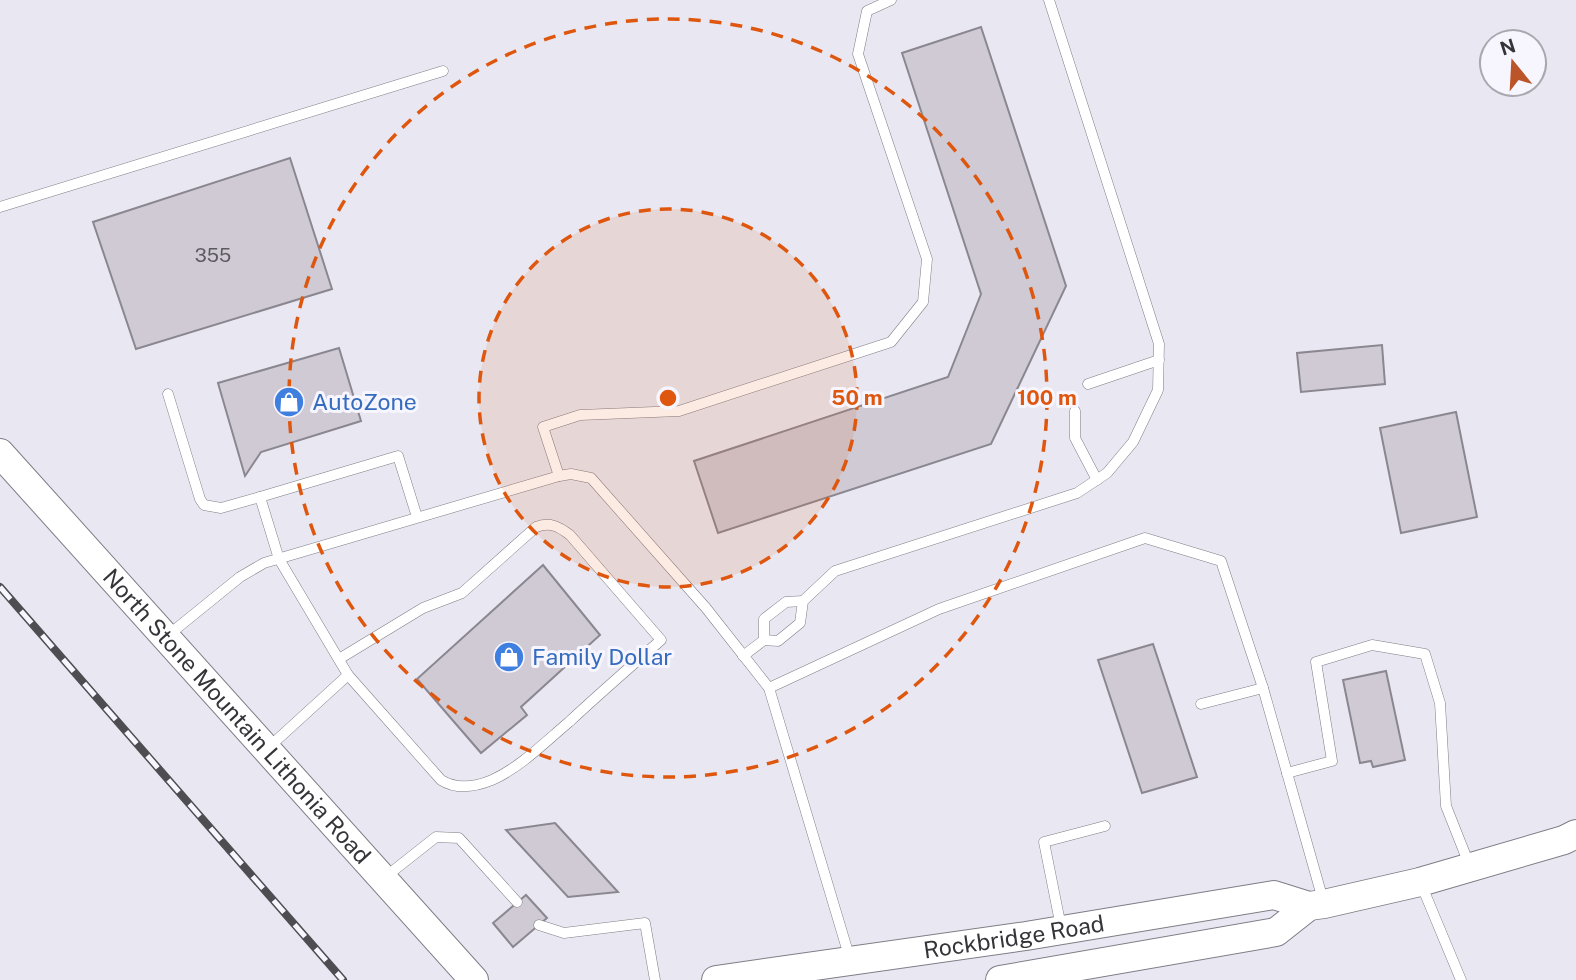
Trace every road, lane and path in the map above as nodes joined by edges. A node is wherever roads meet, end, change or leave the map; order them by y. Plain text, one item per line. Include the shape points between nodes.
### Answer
1 (891, 0) edge
2 (1048, 0) edge
3 (443, 71) dead end
4 (0, 207) edge
5 (1159, 360) junction
6 (1088, 384) dead end
7 (168, 394) dead end
8 (1075, 411) dead end
9 (0, 453) edge
10 (559, 476) junction
11 (1097, 480) junction
12 (260, 497) junction
13 (417, 517) junction
14 (279, 559) junction
15 (803, 601) junction
16 (166, 637) junction
17 (764, 640) junction
18 (743, 656) junction
19 (339, 659) junction
20 (348, 675) junction
21 (769, 688) junction
22 (1263, 688) junction
23 (1201, 704) dead end
24 (266, 750) junction
25 (1287, 773) junction
26 (1105, 826) dead end
27 (1576, 834) edge
28 (1470, 867) junction
29 (384, 878) junction
30 (1420, 882) junction
31 (517, 902) dead end
32 (1317, 905) junction
33 (539, 925) dead end
34 (1062, 930) junction
35 (851, 962) junction
36 (474, 980) edge
37 (655, 980) edge
38 (716, 980) edge
39 (1000, 980) edge
40 (1461, 980) edge

1 - 10 lane via 867,11 858,54 927,259 923,302 891,342 877,347 680,411 579,415 543,427
2 - 5 lane via 1159,344
3 - 4 lane
5 - 6 lane
5 - 11 lane via 1158,390 1133,442
7 - 12 lane via 204,505 221,508
8 - 11 lane via 1075,438
9 - 16 main road, North Stone Mountain Lithonia Road
10 - 13 lane
10 - 18 lane via 591,478
11 - 15 lane via 1077,493 835,571
12 - 13 lane via 398,456
12 - 14 lane
13 - 14 lane
14 - 16 lane via 253,568
14 - 19 lane
15 - 17 lane via 800,624 778,640
15 - 17 lane via 786,602 764,619
16 - 24 main road, North Stone Mountain Lithonia Road
17 - 18 lane
18 - 21 lane
19 - 20 lane
19 - 20 lane via 423,608 461,593 536,527 546,524 569,535 661,640 536,751 503,774 468,787 441,780
20 - 24 lane
21 - 22 lane via 939,609 1145,538 1221,561
21 - 35 lane
22 - 23 lane
22 - 25 lane
24 - 29 main road, North Stone Mountain Lithonia Road
25 - 28 lane via 1332,761 1316,662 1373,645 1425,654 1440,703 1446,806
25 - 32 lane
26 - 34 lane via 1044,842
27 - 28 main road, Rockbridge Road
28 - 30 main road, Rockbridge Road
29 - 31 lane via 436,837 459,838
29 - 36 main road, North Stone Mountain Lithonia Road
30 - 32 main road, Rockbridge Road
30 - 40 lane
32 - 34 main road, Rockbridge Road via 1274,895
32 - 39 main road, Rockbridge Road via 1276,932
33 - 37 lane via 564,933 645,923
34 - 35 main road, Rockbridge Road
35 - 38 main road, Rockbridge Road

